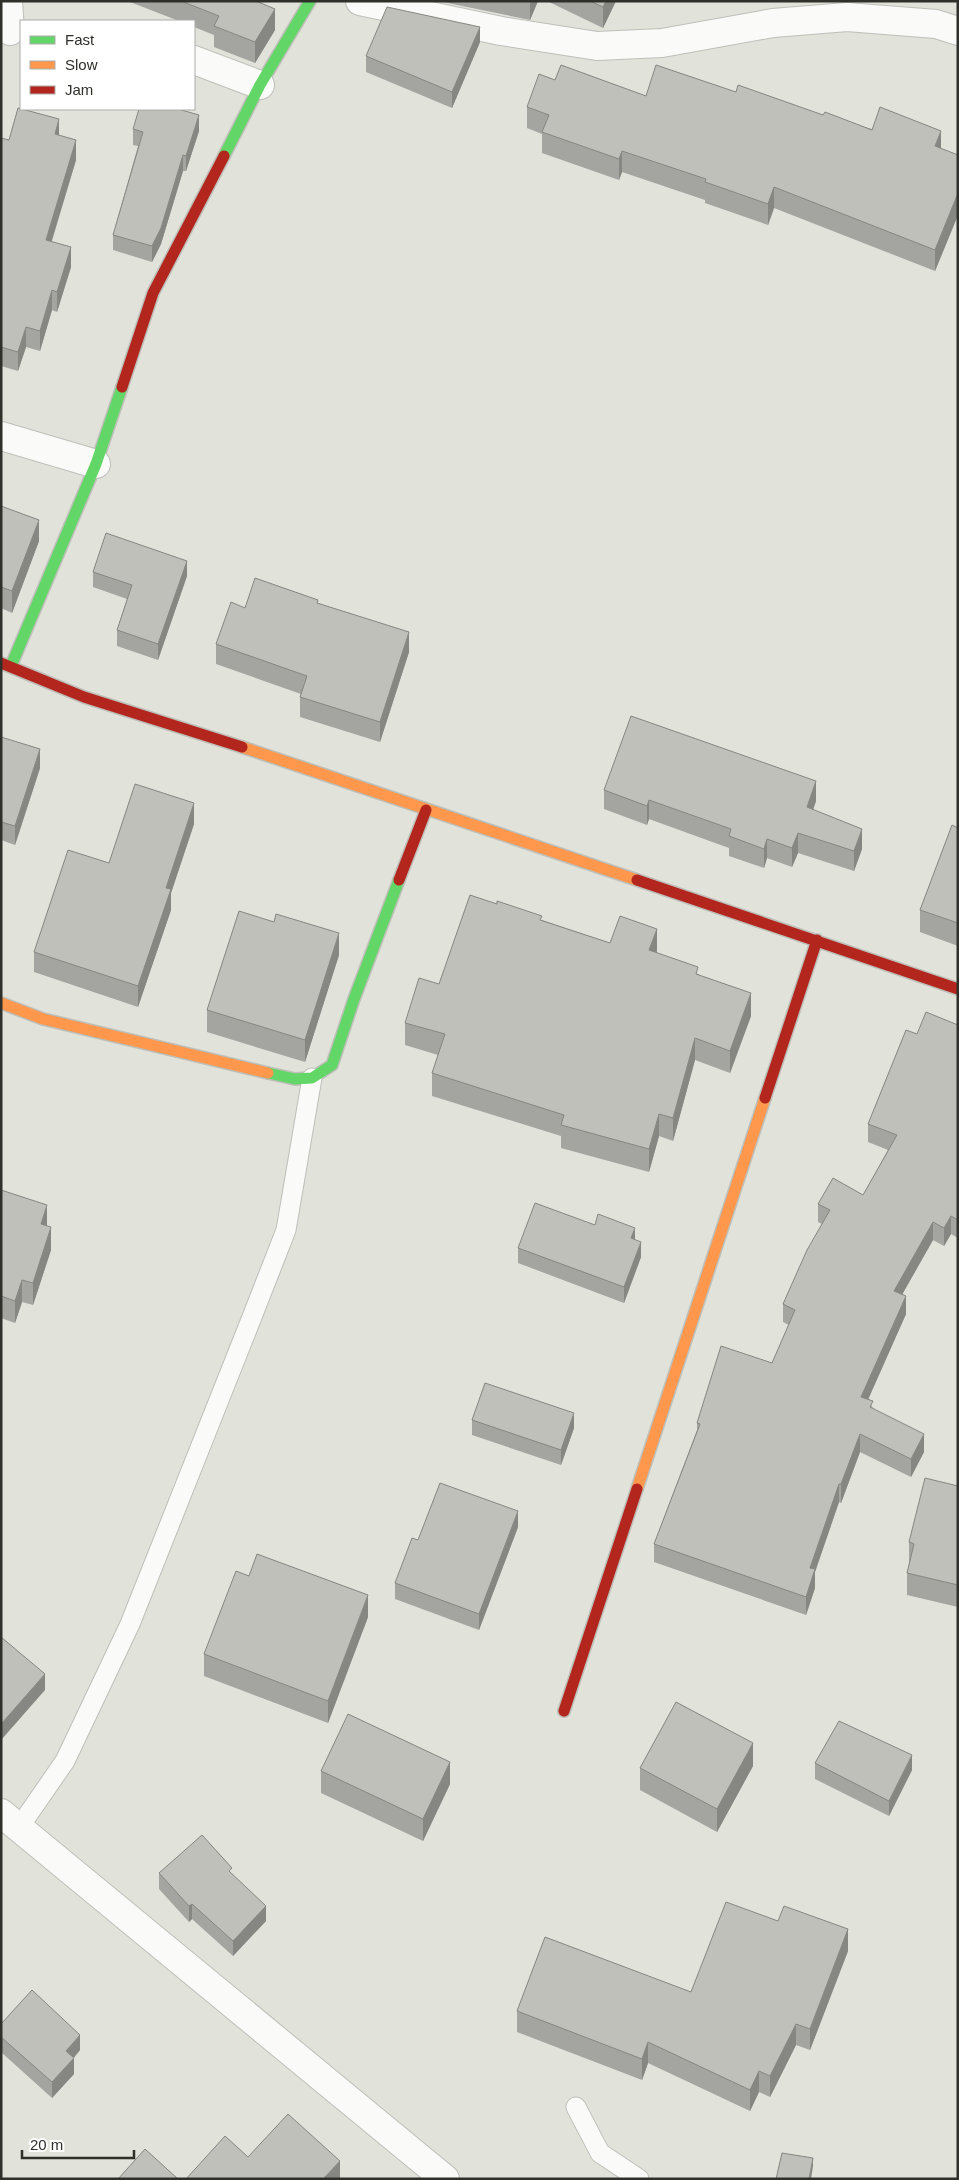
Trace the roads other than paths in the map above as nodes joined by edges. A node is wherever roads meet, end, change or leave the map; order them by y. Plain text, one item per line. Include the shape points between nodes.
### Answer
1 (8, 1) edge
2 (310, 1) edge
3 (360, 1) edge
4 (777, 12) edge
5 (958, 30) edge
6 (11, 31) edge
7 (195, 60) edge
8 (260, 85) junction
9 (1, 436) edge
10 (96, 464) junction
11 (6, 665) edge
12 (426, 810) junction
13 (817, 940) junction
14 (958, 990) edge
15 (1, 1003) edge
16 (312, 1078) junction
17 (564, 1711) dead end
18 (10, 1821) edge
19 (576, 2107) dead end
20 (445, 2179) edge
21 (639, 2179) edge

1 - 6 street
2 - 8 street
3 - 4 street via 501,31 597,46 662,43
4 - 5 street via 936,24
7 - 8 street
8 - 10 street via 153,293
9 - 10 street
10 - 11 street
11 - 12 street via 84,697 291,762
12 - 13 street
12 - 16 street via 332,1065
13 - 14 street
13 - 17 street
15 - 16 street via 43,1019 295,1079
16 - 18 lane via 286,1230 130,1624 65,1761
18 - 20 street
19 - 21 lane via 600,2153

